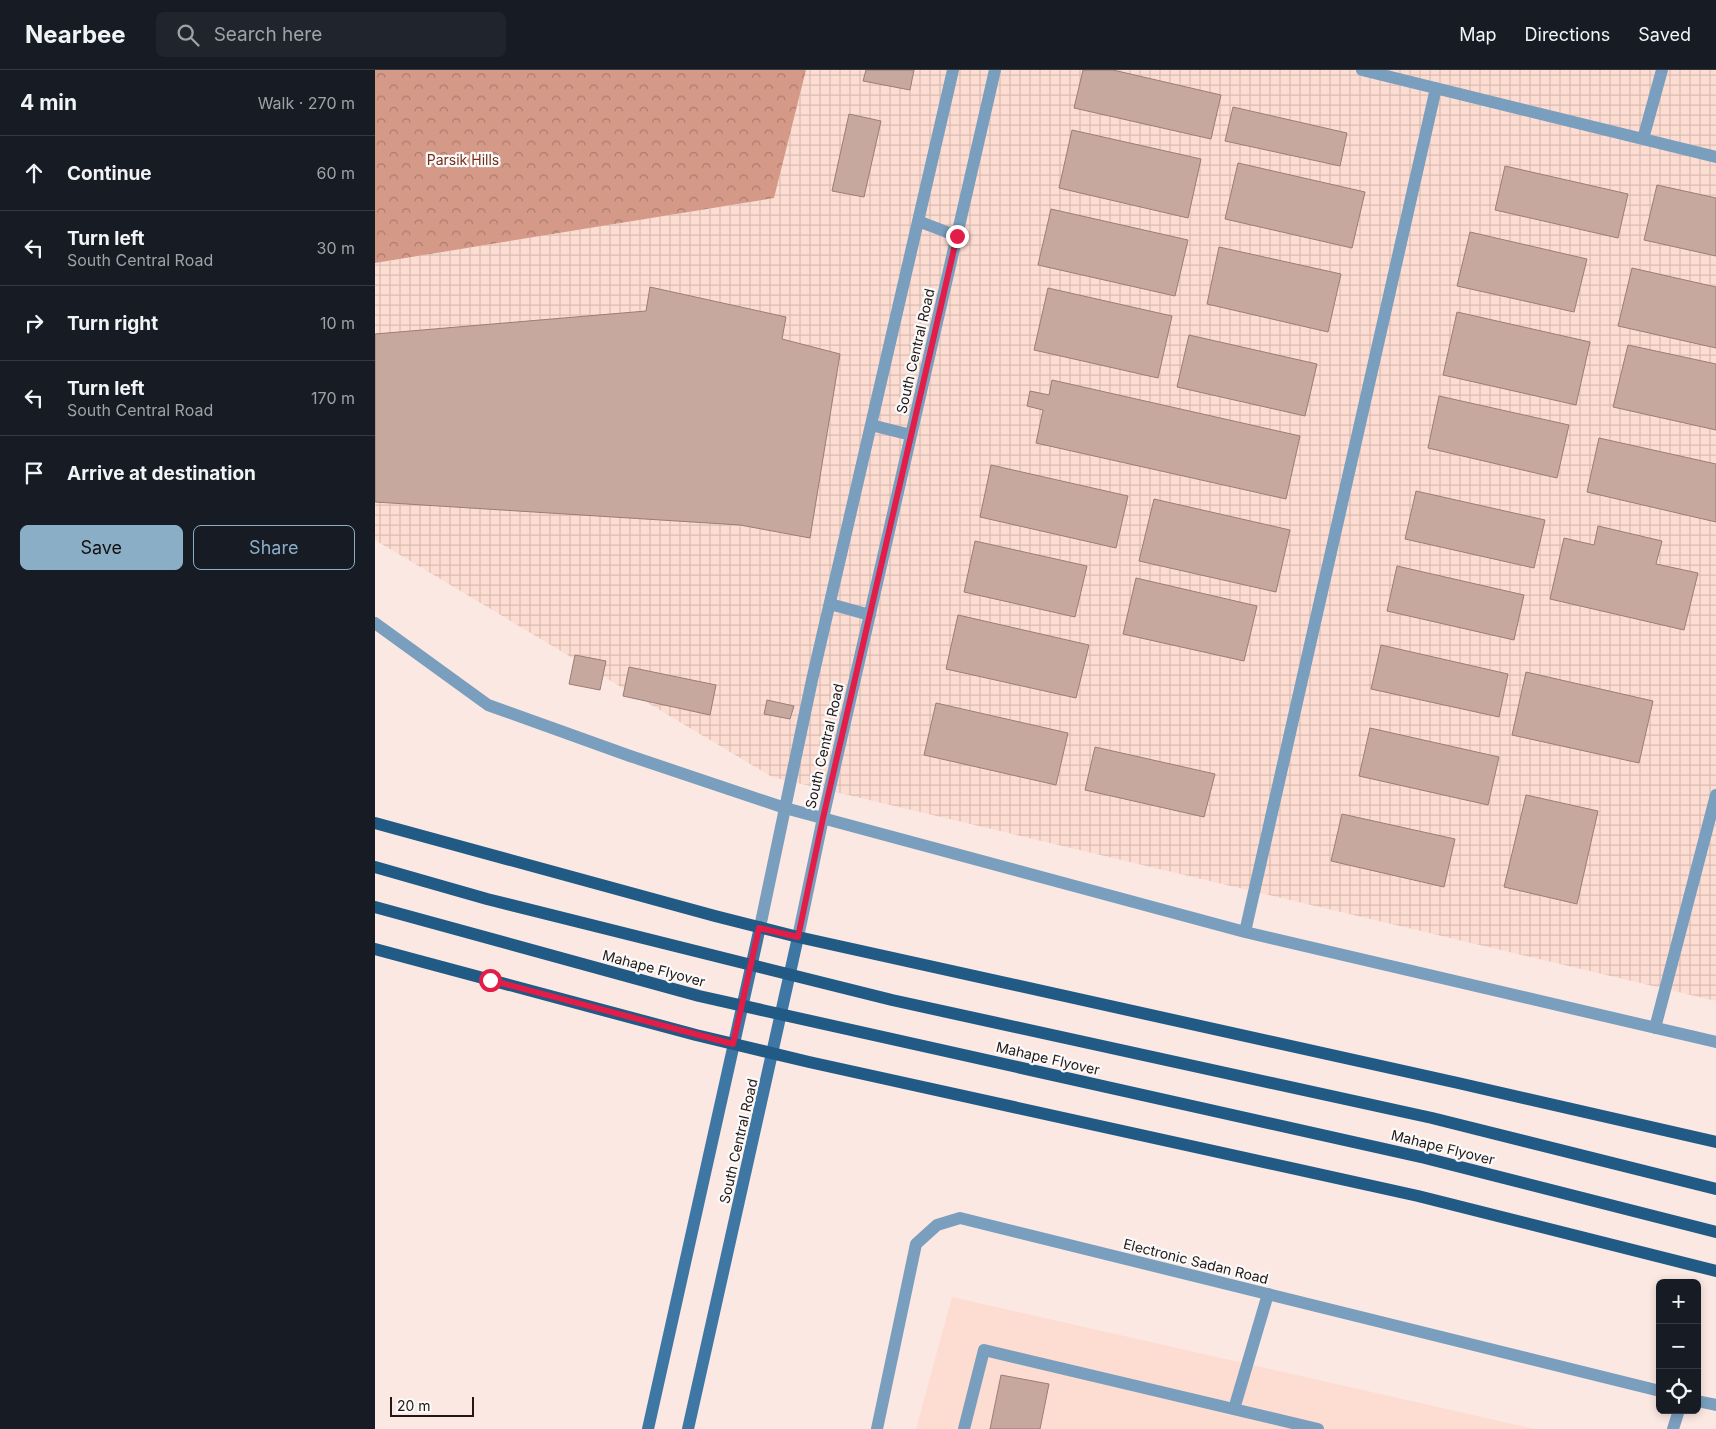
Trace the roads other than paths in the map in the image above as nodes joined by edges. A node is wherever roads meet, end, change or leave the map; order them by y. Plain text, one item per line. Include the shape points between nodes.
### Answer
1 (953, 70) edge
2 (995, 70) edge
3 (1362, 70) edge
4 (1662, 70) edge
5 (1435, 88) junction
6 (1643, 139) junction
7 (1716, 157) edge
8 (918, 220) junction
9 (957, 236) junction
10 (871, 425) junction
11 (911, 435) junction
12 (830, 604) junction
13 (869, 615) junction
14 (375, 623) edge
15 (1716, 795) edge
16 (785, 808) junction
17 (823, 818) junction
18 (375, 824) edge
19 (375, 868) edge
20 (375, 907) edge
21 (759, 928) junction
22 (1245, 932) junction
23 (798, 937) junction
24 (375, 949) edge
25 (1655, 1028) junction
26 (1716, 1042) edge
27 (733, 1044) junction
28 (773, 1053) junction
29 (1716, 1142) edge
30 (1716, 1189) edge
31 (1716, 1232) edge
32 (1716, 1271) edge
33 (1268, 1294) junction
34 (1656, 1390) edge
35 (1701, 1402) edge
36 (1716, 1405) edge
37 (1234, 1409) junction
38 (1678, 1414) edge
39 (648, 1429) edge
40 (689, 1429) edge
41 (877, 1429) edge
42 (964, 1429) edge
43 (1318, 1429) edge
44 (1673, 1429) edge

1 - 8 street, South Central Road
2 - 9 street, South Central Road
3 - 5 street
4 - 6 street
5 - 6 street
5 - 22 street
6 - 7 street
8 - 9 street
8 - 10 street, South Central Road
9 - 11 street, South Central Road
10 - 11 street
10 - 12 street, South Central Road
11 - 13 street, South Central Road
12 - 13 street
12 - 16 street, South Central Road
13 - 17 street, South Central Road
14 - 16 street via 488,705
15 - 25 street
16 - 17 street
16 - 21 street, South Central Road
17 - 22 street
17 - 23 street, South Central Road
18 - 21 main road
19 - 30 main road, Mahape Flyover, bridge via 892,1000 1431,1118
20 - 31 main road, Mahape Flyover, bridge via 699,996 1425,1158
21 - 23 main road
21 - 27 main road, South Central Road
22 - 25 street
23 - 28 main road, South Central Road
23 - 29 main road
24 - 27 main road
25 - 26 street
27 - 28 main road
27 - 39 main road, South Central Road
28 - 32 main road via 1418,1196
28 - 40 main road, South Central Road
33 - 34 street, Electronic Sadan Road
33 - 37 street
33 - 41 street, Electronic Sadan Road via 960,1218 937,1225 916,1244
35 - 36 street
37 - 42 street via 984,1350
37 - 43 street
38 - 44 street

